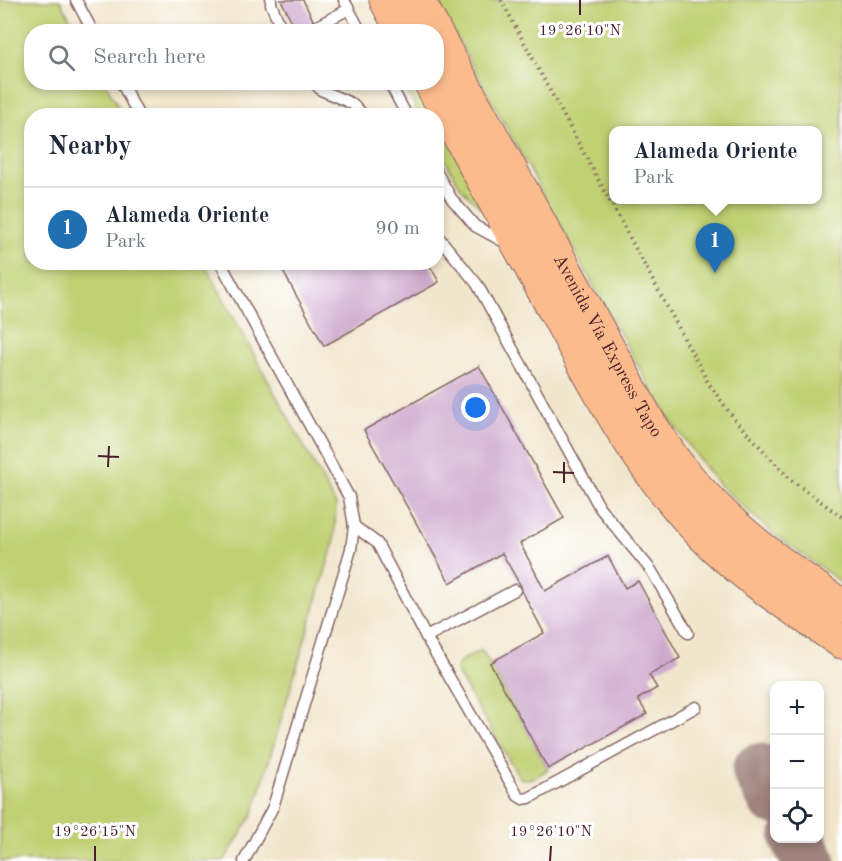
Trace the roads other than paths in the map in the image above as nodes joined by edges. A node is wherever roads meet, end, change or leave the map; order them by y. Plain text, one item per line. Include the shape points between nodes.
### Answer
1 (76, 0) edge
2 (271, 0) edge
3 (386, 0) edge
4 (418, 0) edge
5 (346, 4) edge
6 (89, 24) edge
7 (280, 24) edge
8 (320, 24) edge
9 (357, 24) edge
10 (399, 24) edge
11 (431, 24) edge
12 (444, 48) edge
13 (125, 90) edge
14 (321, 90) edge
15 (393, 90) edge
16 (434, 90) edge
17 (135, 108) edge
18 (357, 108) edge
19 (402, 108) edge
20 (444, 185) edge
21 (444, 244) edge
22 (522, 252) junction
23 (224, 270) edge
24 (354, 526) junction
25 (515, 590) dead end
26 (842, 606) edge
27 (688, 633) dead end
28 (426, 637) junction
29 (842, 642) edge
30 (696, 706) dead end
31 (244, 861) edge

1 - 6 lane
2 - 7 lane
3 - 10 main road
4 - 11 main road, Avenida Vía Express Tapo
5 - 8 lane
5 - 9 lane
12 - 26 main road, Avenida Vía Express Tapo via 648,421 682,470 746,536
13 - 17 lane
14 - 18 lane
15 - 19 lane
16 - 22 main road, Avenida Vía Express Tapo
20 - 22 lane via 476,226
21 - 27 lane via 477,284 600,508 651,570
22 - 29 main road, Avenida Vía Express Tapo via 628,440 677,508 752,580
23 - 24 lane via 349,497
24 - 28 lane via 377,543
24 - 31 lane via 351,549 273,807
25 - 28 lane
28 - 30 lane via 523,799

